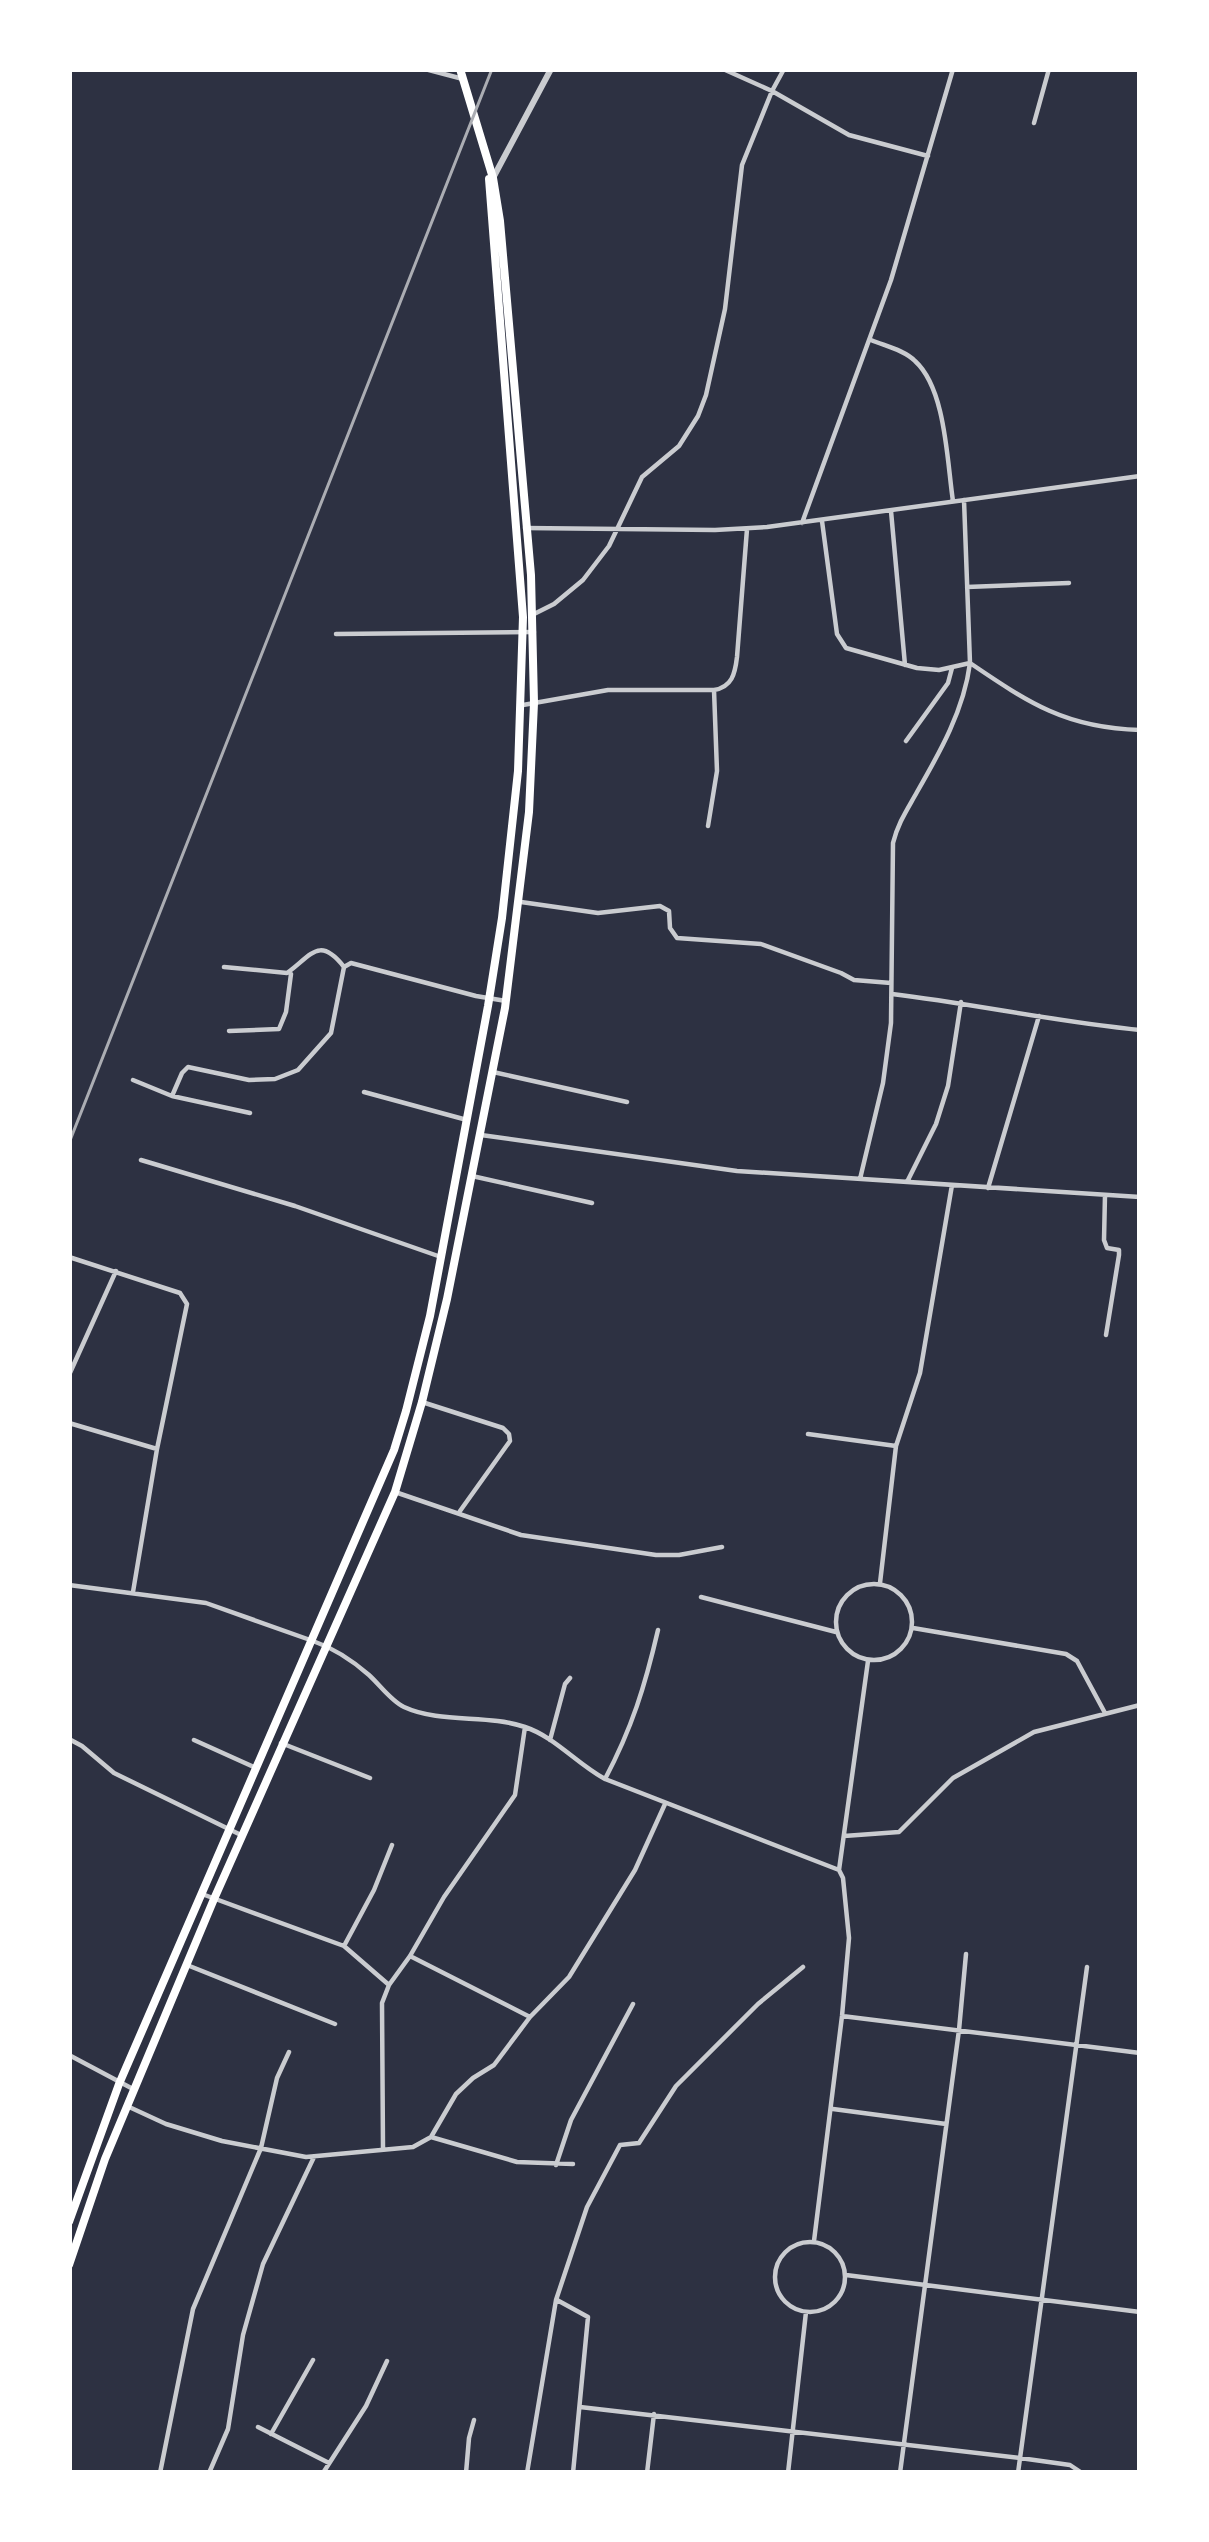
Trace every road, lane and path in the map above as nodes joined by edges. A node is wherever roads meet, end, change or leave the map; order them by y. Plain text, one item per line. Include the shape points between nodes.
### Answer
1 (425, 69) edge
2 (551, 69) edge
3 (723, 69) edge
4 (784, 69) edge
5 (953, 69) edge
6 (1049, 69) edge
7 (462, 74) edge
8 (772, 91) junction
9 (1034, 123) dead end
10 (928, 156) junction
11 (491, 180) junction
12 (871, 340) junction
13 (1140, 476) edge
14 (964, 500) junction
15 (953, 501) junction
16 (891, 511) junction
17 (821, 520) junction
18 (802, 523) junction
19 (620, 527) junction
20 (523, 528) junction
21 (747, 529) junction
22 (1069, 583) dead end
23 (967, 586) junction
24 (534, 614) junction
25 (523, 616) junction
26 (529, 633) junction
27 (336, 634) dead end
28 (970, 663) junction
29 (905, 664) junction
30 (952, 668) junction
31 (714, 690) junction
32 (535, 703) junction
33 (521, 706) junction
34 (1140, 730) edge
35 (906, 740) dead end
36 (708, 826) dead end
37 (518, 902) junction
38 (224, 967) dead end
39 (344, 967) junction
40 (292, 970) junction
41 (891, 983) junction
42 (892, 994) junction
43 (489, 998) junction
44 (506, 1001) junction
45 (961, 1002) junction
46 (1039, 1016) junction
47 (1140, 1030) edge
48 (229, 1031) dead end
49 (493, 1072) junction
50 (133, 1080) dead end
51 (364, 1092) dead end
52 (172, 1096) junction
53 (627, 1102) dead end
54 (250, 1113) dead end
55 (467, 1120) junction
56 (481, 1135) junction
57 (141, 1160) dead end
58 (472, 1176) junction
59 (860, 1179) junction
60 (907, 1182) junction
61 (952, 1185) junction
62 (988, 1188) junction
63 (1106, 1195) junction
64 (1140, 1197) edge
65 (592, 1203) dead end
66 (69, 1257) edge
67 (441, 1257) junction
68 (116, 1271) junction
69 (1106, 1335) dead end
70 (69, 1376) edge
71 (422, 1402) junction
72 (69, 1423) edge
73 (808, 1434) dead end
74 (896, 1446) junction
75 (157, 1448) junction
76 (395, 1492) junction
77 (459, 1513) junction
78 (722, 1547) dead end
79 (880, 1583) junction
80 (69, 1585) edge
81 (133, 1592) junction
82 (701, 1597) dead end
83 (913, 1628) junction
84 (658, 1630) dead end
85 (836, 1632) junction
86 (313, 1641) junction
87 (327, 1646) junction
88 (868, 1661) junction
89 (571, 1678) dead end
90 (1140, 1705) edge
91 (1106, 1714) junction
92 (525, 1726) junction
93 (69, 1739) edge
94 (194, 1740) dead end
95 (550, 1740) junction
96 (281, 1743) junction
97 (256, 1768) junction
98 (370, 1778) dead end
99 (604, 1779) junction
100 (665, 1804) junction
101 (229, 1830) junction
102 (241, 1835) junction
103 (844, 1836) junction
104 (392, 1845) dead end
105 (839, 1870) junction
106 (201, 1894) junction
107 (214, 1899) junction
108 (344, 1946) junction
109 (966, 1954) dead end
110 (410, 1956) junction
111 (187, 1965) junction
112 (802, 1966) dead end
113 (1088, 1966) dead end
114 (389, 1984) junction
115 (633, 2004) dead end
116 (842, 2016) junction
117 (530, 2017) junction
118 (335, 2024) dead end
119 (959, 2030) junction
120 (1078, 2045) junction
121 (289, 2052) dead end
122 (1140, 2054) edge
123 (69, 2055) edge
124 (119, 2084) junction
125 (134, 2089) junction
126 (127, 2106) junction
127 (830, 2109) junction
128 (946, 2124) junction
129 (431, 2137) junction
130 (262, 2148) junction
131 (383, 2149) junction
132 (314, 2157) junction
133 (573, 2164) dead end
134 (556, 2165) junction
135 (69, 2222) edge
136 (814, 2241) junction
137 (69, 2265) edge
138 (846, 2275) junction
139 (925, 2286) junction
140 (556, 2300) junction
141 (1041, 2301) junction
142 (806, 2312) junction
143 (1140, 2312) edge
144 (313, 2360) dead end
145 (388, 2361) dead end
146 (580, 2407) junction
147 (654, 2414) junction
148 (474, 2420) dead end
149 (258, 2427) dead end
150 (794, 2432) junction
151 (271, 2434) junction
152 (903, 2446) junction
153 (1020, 2458) junction
154 (329, 2463) junction
155 (160, 2473) edge
156 (209, 2473) edge
157 (323, 2473) edge
158 (466, 2473) edge
159 (527, 2473) edge
160 (573, 2473) edge
161 (646, 2473) edge
162 (788, 2473) edge
163 (900, 2473) edge
164 (1018, 2473) edge
165 (1082, 2473) edge

1 - 7 street
2 - 11 street
3 - 8 street
4 - 8 street
5 - 10 street
6 - 9 street
7 - 11 main road
8 - 10 street via 849,135
8 - 19 street via 742,165 706,395 680,446 638,484
10 - 12 street
11 - 20 main road
12 - 15 street via 924,371 941,416
12 - 18 street
13 - 14 street
14 - 15 street
14 - 23 street
15 - 16 street
16 - 17 street
16 - 29 street
17 - 18 street
17 - 29 street via 842,645
18 - 21 street
19 - 20 street
19 - 21 street
19 - 24 street via 583,580
20 - 24 main road
20 - 25 main road
21 - 31 street via 736,664 730,683
22 - 23 street
23 - 28 street
24 - 25 street
24 - 26 main road
25 - 26 main road
26 - 27 street
26 - 32 main road
26 - 33 main road
28 - 30 street
28 - 34 street via 1057,716
28 - 41 street via 960,707 896,833
29 - 30 street
30 - 35 street
31 - 32 street via 608,690
31 - 36 street via 717,771
32 - 33 street
32 - 37 main road
33 - 43 main road
37 - 41 street via 598,913 660,906 676,938 761,944 854,980
37 - 44 main road
38 - 40 street
39 - 40 street via 320,949
39 - 43 street
39 - 52 street via 331,1033 298,1070 249,1080 188,1066
40 - 48 street via 279,1029
41 - 42 street
42 - 45 street
42 - 59 street via 883,1084
43 - 44 street
43 - 55 main road
44 - 49 main road
45 - 46 street
45 - 60 street via 948,1086
46 - 47 street
46 - 62 street
49 - 53 street
49 - 56 main road
50 - 52 street
51 - 55 street
52 - 54 street
55 - 67 main road
56 - 58 main road
56 - 59 street via 737,1171
57 - 67 street
58 - 65 street
58 - 71 main road
59 - 60 street
60 - 61 street
61 - 62 street
61 - 74 street via 920,1373
62 - 63 street
63 - 64 street
63 - 69 street via 1104,1240 1119,1250
66 - 68 street
67 - 86 main road via 394,1450
68 - 70 street
68 - 75 street via 180,1293 187,1304
71 - 76 main road
71 - 77 street via 509,1434
72 - 75 street
73 - 74 street
74 - 79 street
75 - 81 street
76 - 77 street
76 - 87 main road
77 - 78 street via 521,1535 656,1556
79 - 83 street via 905,1599
79 - 85 street via 841,1602
80 - 81 street
81 - 86 street via 206,1603
82 - 85 street
83 - 88 street via 897,1653
83 - 91 street via 1066,1654
84 - 99 street via 628,1735
85 - 88 street
86 - 87 street
86 - 97 main road
87 - 92 street via 400,1705
87 - 96 main road
88 - 103 street
89 - 95 street
90 - 91 street
91 - 103 street via 1034,1732 973,1766 899,1832
92 - 95 street
92 - 110 street via 515,1795
93 - 101 street via 114,1773
94 - 97 street
95 - 99 street
96 - 98 street
96 - 102 main road
97 - 101 main road
99 - 100 street
100 - 105 street
100 - 117 street via 569,1977
101 - 102 street
101 - 106 main road
102 - 107 main road
103 - 105 street
104 - 108 street
105 - 116 street via 849,1938
106 - 107 street
106 - 124 main road
107 - 108 street
107 - 111 main road
108 - 114 street
109 - 119 street
110 - 114 street
110 - 117 street
111 - 118 street
111 - 125 main road
112 - 140 street via 676,2086 639,2143 620,2145 587,2207
113 - 120 street
114 - 131 street via 382,2003
115 - 134 street
116 - 119 street
116 - 127 street
117 - 129 street via 494,2065 456,2094
119 - 120 street
119 - 128 street
120 - 122 street
120 - 141 street
121 - 130 street
123 - 124 street
124 - 125 street
124 - 135 main road
125 - 126 main road
126 - 130 street
126 - 137 main road
127 - 128 street
127 - 136 street
128 - 139 street
129 - 131 street
129 - 134 street
130 - 132 street
130 - 155 street via 194,2309
131 - 132 street
132 - 156 street via 263,2264 228,2429
133 - 134 street
136 - 138 street via 836,2252
136 - 142 street via 782,2255 775,2272 788,2306
138 - 139 street
138 - 142 street via 826,2309
139 - 141 street
139 - 152 street
140 - 146 street via 588,2318
140 - 159 street
141 - 143 street
141 - 153 street
142 - 150 street
144 - 151 street
145 - 154 street
146 - 147 street
146 - 160 street
147 - 150 street
147 - 161 street
148 - 158 street
149 - 151 street
150 - 152 street
150 - 162 street
151 - 154 street
152 - 153 street
152 - 163 street
153 - 164 street
153 - 165 street
154 - 157 street

